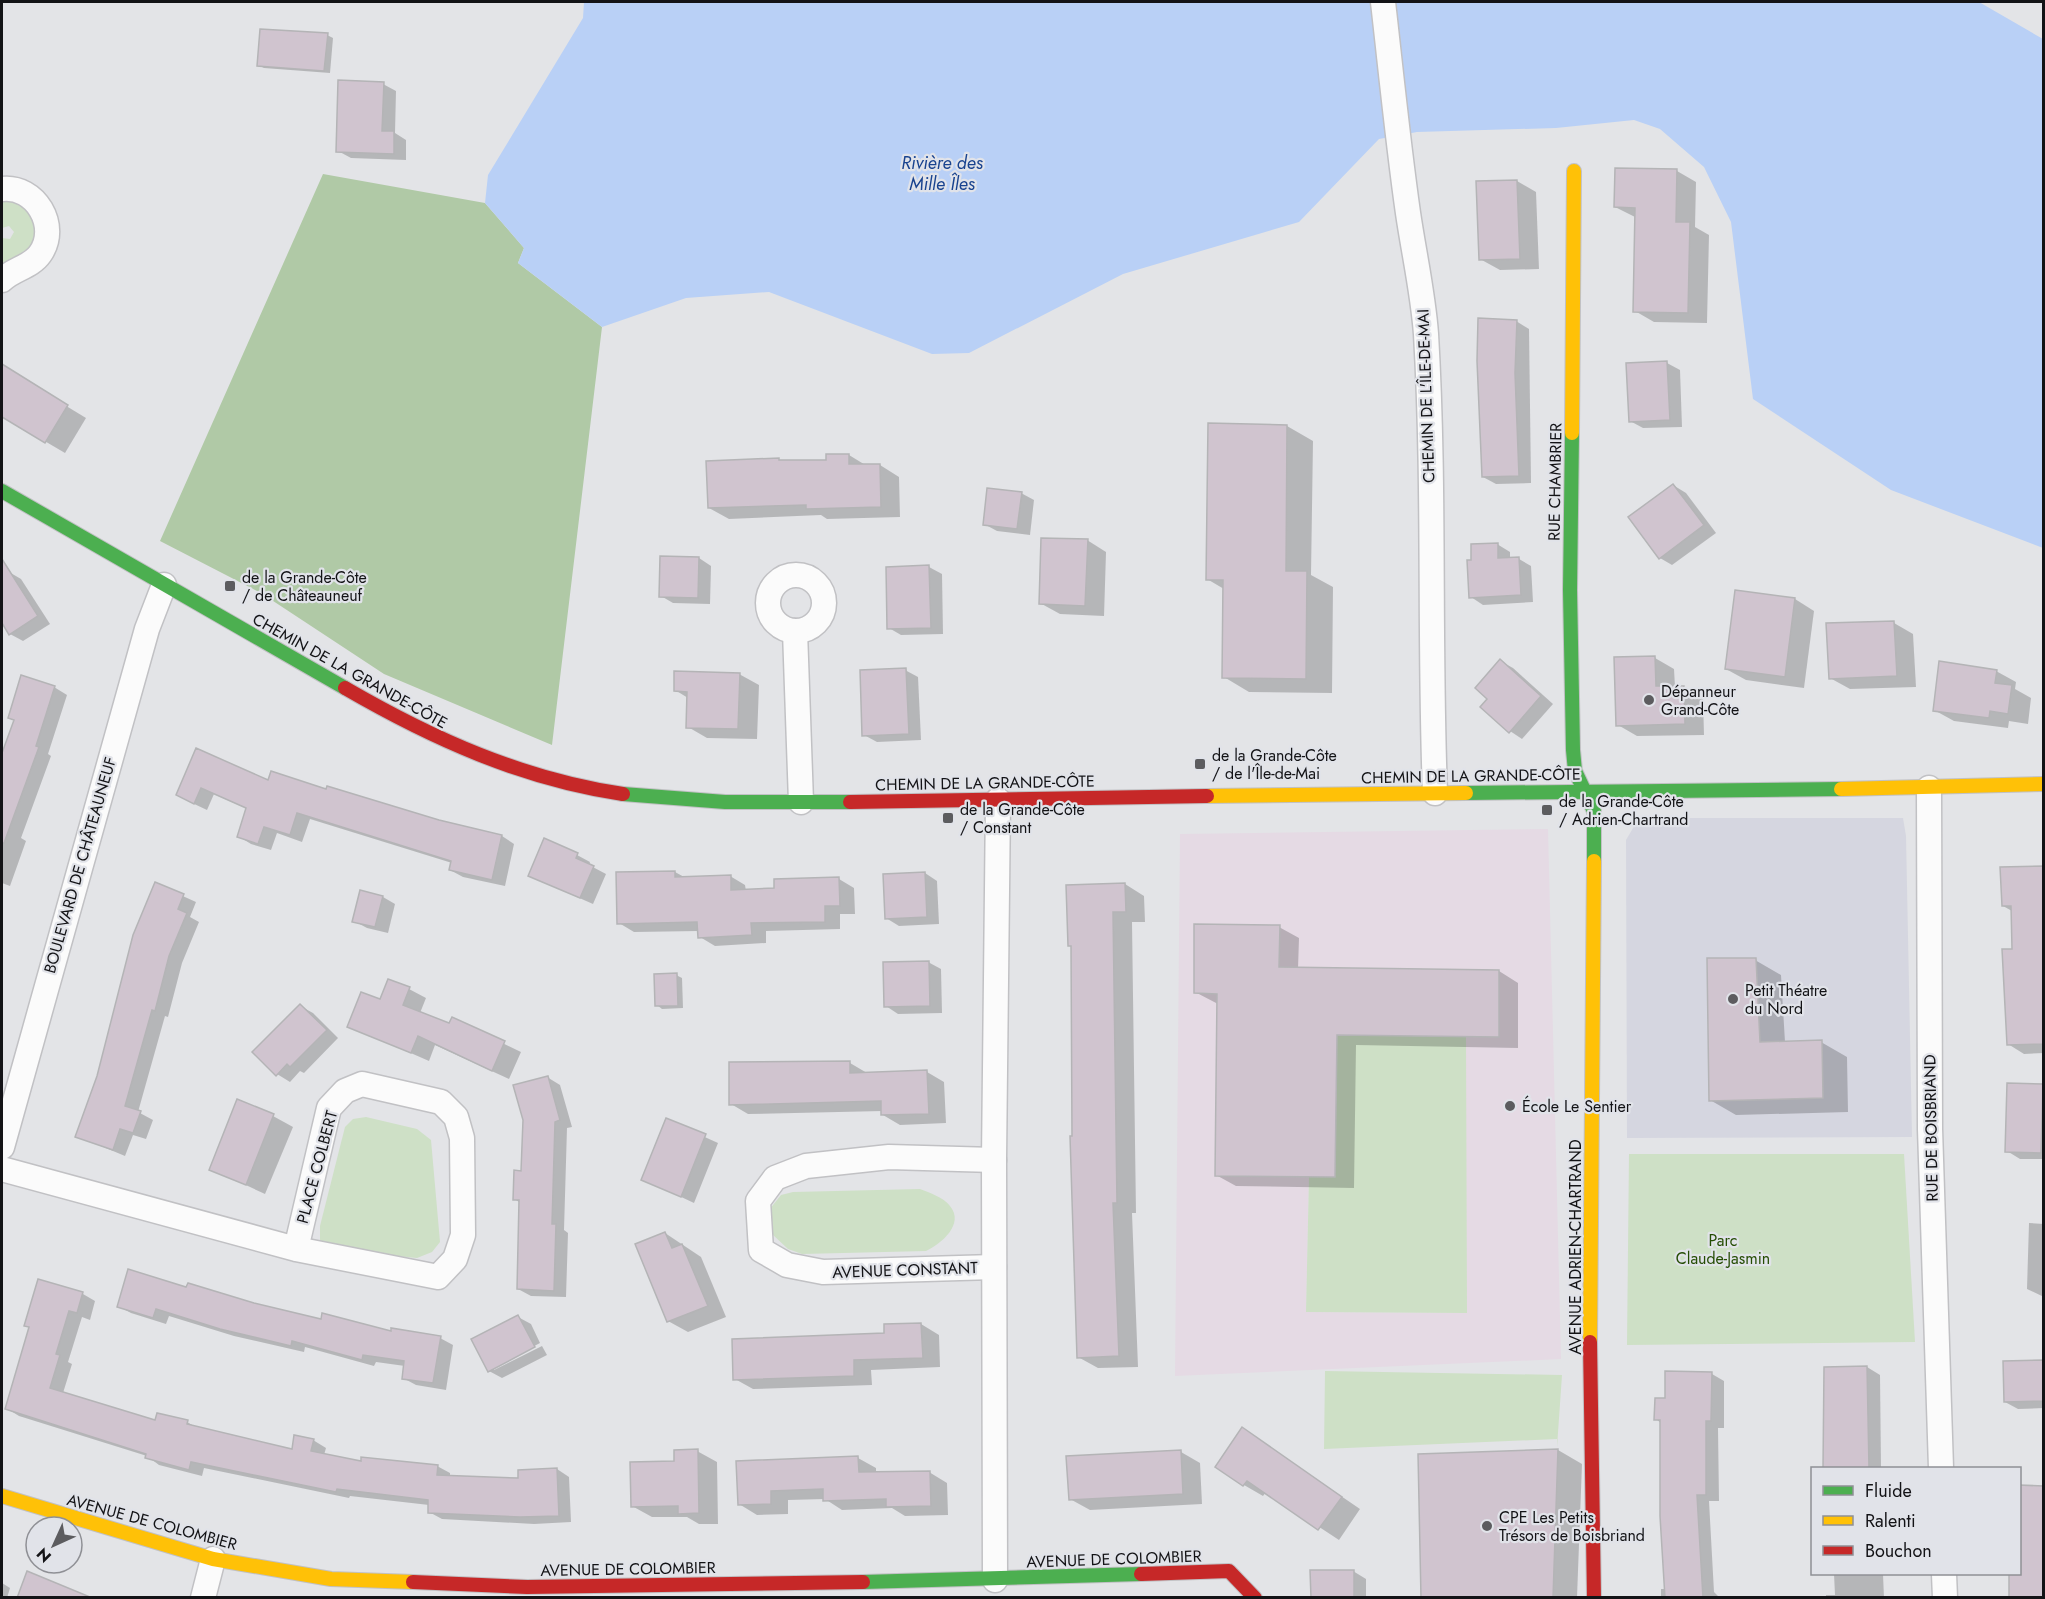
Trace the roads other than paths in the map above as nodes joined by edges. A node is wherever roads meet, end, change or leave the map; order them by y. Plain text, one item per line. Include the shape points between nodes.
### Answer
1 (1383, 2) edge
2 (1574, 171) dead end
3 (2, 189) edge
4 (2, 280) edge
5 (2, 491) edge
6 (164, 585) junction
7 (795, 631) dead end
8 (2043, 784) edge
9 (1929, 788) junction
10 (1585, 791) junction
11 (1435, 793) junction
12 (998, 800) junction
13 (801, 802) junction
14 (2, 1147) edge
15 (994, 1160) junction
16 (2, 1169) edge
17 (296, 1249) junction
18 (994, 1267) junction
19 (1941, 1467) edge
20 (2, 1496) edge
21 (213, 1559) junction
22 (1944, 1575) edge
23 (994, 1580) junction
24 (203, 1598) edge
25 (1255, 1598) edge
26 (1594, 1598) edge
27 (1945, 1598) edge

1 - 11 street, CHEMIN DE L'ÎLE-DE-MAI via 1426,332
2 - 10 street, RUE CHAMBRIER via 1571,640 1575,771
3 - 4 street via 15,190 33,200 45,216 47,236 38,257
5 - 6 street, CHEMIN DE LA GRANDE-CÔTE
6 - 13 street, CHEMIN DE LA GRANDE-CÔTE via 402,722 521,771 596,790 658,800
6 - 14 street, BOULEVARD DE CHÂTEAUNEUF via 147,629
7 - 13 street
8 - 9 street, CHEMIN DE LA GRANDE-CÔTE
9 - 10 street, CHEMIN DE LA GRANDE-CÔTE
9 - 19 street, RUE DE BOISBRIAND via 1930,1129
10 - 11 street, CHEMIN DE LA GRANDE-CÔTE
10 - 26 street, AVENUE ADRIEN-CHARTRAND via 1594,811 1590,1315
11 - 12 street, CHEMIN DE LA GRANDE-CÔTE
12 - 13 street, CHEMIN DE LA GRANDE-CÔTE
12 - 15 street, AVENUE CONSTANT
15 - 18 street, AVENUE CONSTANT
15 - 18 street, AVENUE CONSTANT via 889,1157 806,1167 775,1178 758,1201 761,1250 787,1265 823,1272
16 - 17 street, PLACE COLBERT
17 - 17 street, PLACE COLBERT via 438,1276 455,1259 463,1235 462,1138 456,1117 441,1102 362,1084 345,1091 329,1108
18 - 23 street, AVENUE CONSTANT
20 - 21 street, AVENUE DE COLOMBIER
21 - 23 street, AVENUE DE COLOMBIER via 331,1579 527,1587
21 - 24 street
22 - 27 street
23 - 25 street, AVENUE DE COLOMBIER via 1229,1571

